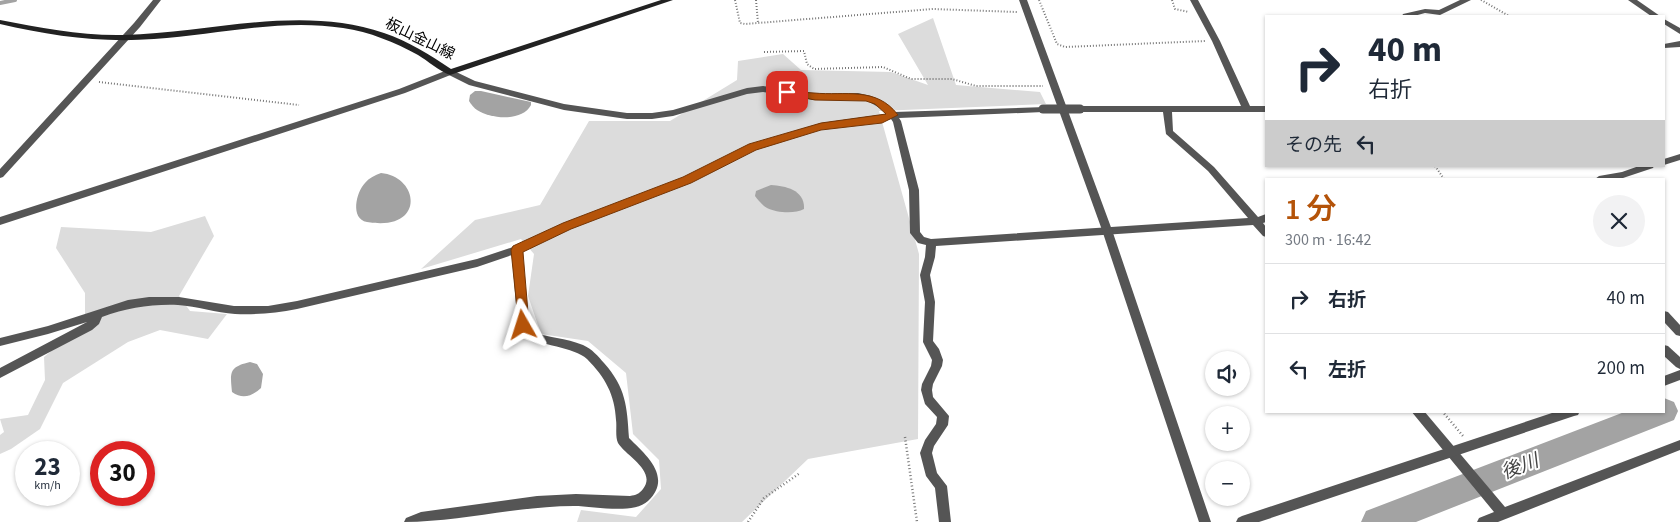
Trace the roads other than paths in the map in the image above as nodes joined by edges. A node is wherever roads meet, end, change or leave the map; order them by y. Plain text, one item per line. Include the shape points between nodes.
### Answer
1 (158, 0) edge
2 (670, 0) edge
3 (1024, 0) edge
4 (1194, 0) edge
5 (1467, 0) edge
6 (1632, 0) edge
7 (1410, 15) edge
8 (1654, 15) edge
9 (0, 22) edge
10 (1665, 22) edge
11 (1680, 32) edge
12 (125, 38) junction
13 (1680, 44) edge
14 (1665, 46) edge
15 (450, 72) junction
16 (1265, 109) edge
17 (1167, 110) junction
18 (1248, 110) junction
19 (893, 115) junction
20 (1680, 157) edge
21 (1665, 162) edge
22 (1647, 167) edge
23 (0, 175) edge
24 (1605, 178) edge
25 (1261, 220) edge
26 (0, 221) edge
27 (1107, 230) junction
28 (931, 243) junction
29 (517, 250) junction
30 (98, 314) junction
31 (1665, 316) edge
32 (1680, 332) edge
33 (0, 342) edge
34 (1665, 350) edge
35 (1680, 364) edge
36 (0, 372) edge
37 (1680, 375) edge
38 (1665, 381) edge
39 (1419, 413) edge
40 (1568, 413) edge
41 (1680, 445) edge
42 (1452, 453) junction
43 (1503, 514) junction
44 (410, 522) edge
45 (945, 522) edge
46 (1206, 522) edge
47 (1242, 522) edge
48 (1483, 522) edge

1 - 12 street
2 - 15 main road, 板山金山線
3 - 27 street
4 - 18 street
5 - 7 street via 1440,13 1425,11
6 - 8 street
9 - 12 main road, 板山金山線 via 84,37
10 - 11 street
12 - 15 main road, 板山金山線 via 282,24 331,24 373,32 410,47
12 - 23 street
13 - 14 street
15 - 19 street via 481,86 564,107 618,116 673,113 763,89 815,97 868,98
15 - 26 street via 402,91
16 - 18 street
17 - 18 street
17 - 19 street, bridge via 1043,109
17 - 25 street via 1169,132
19 - 28 street via 914,190 915,233 921,240
19 - 29 street via 821,126 759,144 687,180 567,226
20 - 21 street
22 - 24 street
25 - 27 street
27 - 28 street
27 - 46 street
28 - 45 street via 925,275 930,302 928,342 938,357 927,392 928,400 944,416 926,453 932,476 942,486
29 - 30 street via 477,263 288,307 234,310 164,300 128,304
29 - 44 street via 526,334 540,341 580,348 606,372 620,398 623,440 649,467 653,476 651,486 643,499 633,502 546,502
30 - 33 street
30 - 36 street via 88,327
31 - 32 street
34 - 35 street
37 - 38 street
39 - 42 street
40 - 42 street
41 - 43 street
42 - 43 street
42 - 47 street
43 - 48 street

